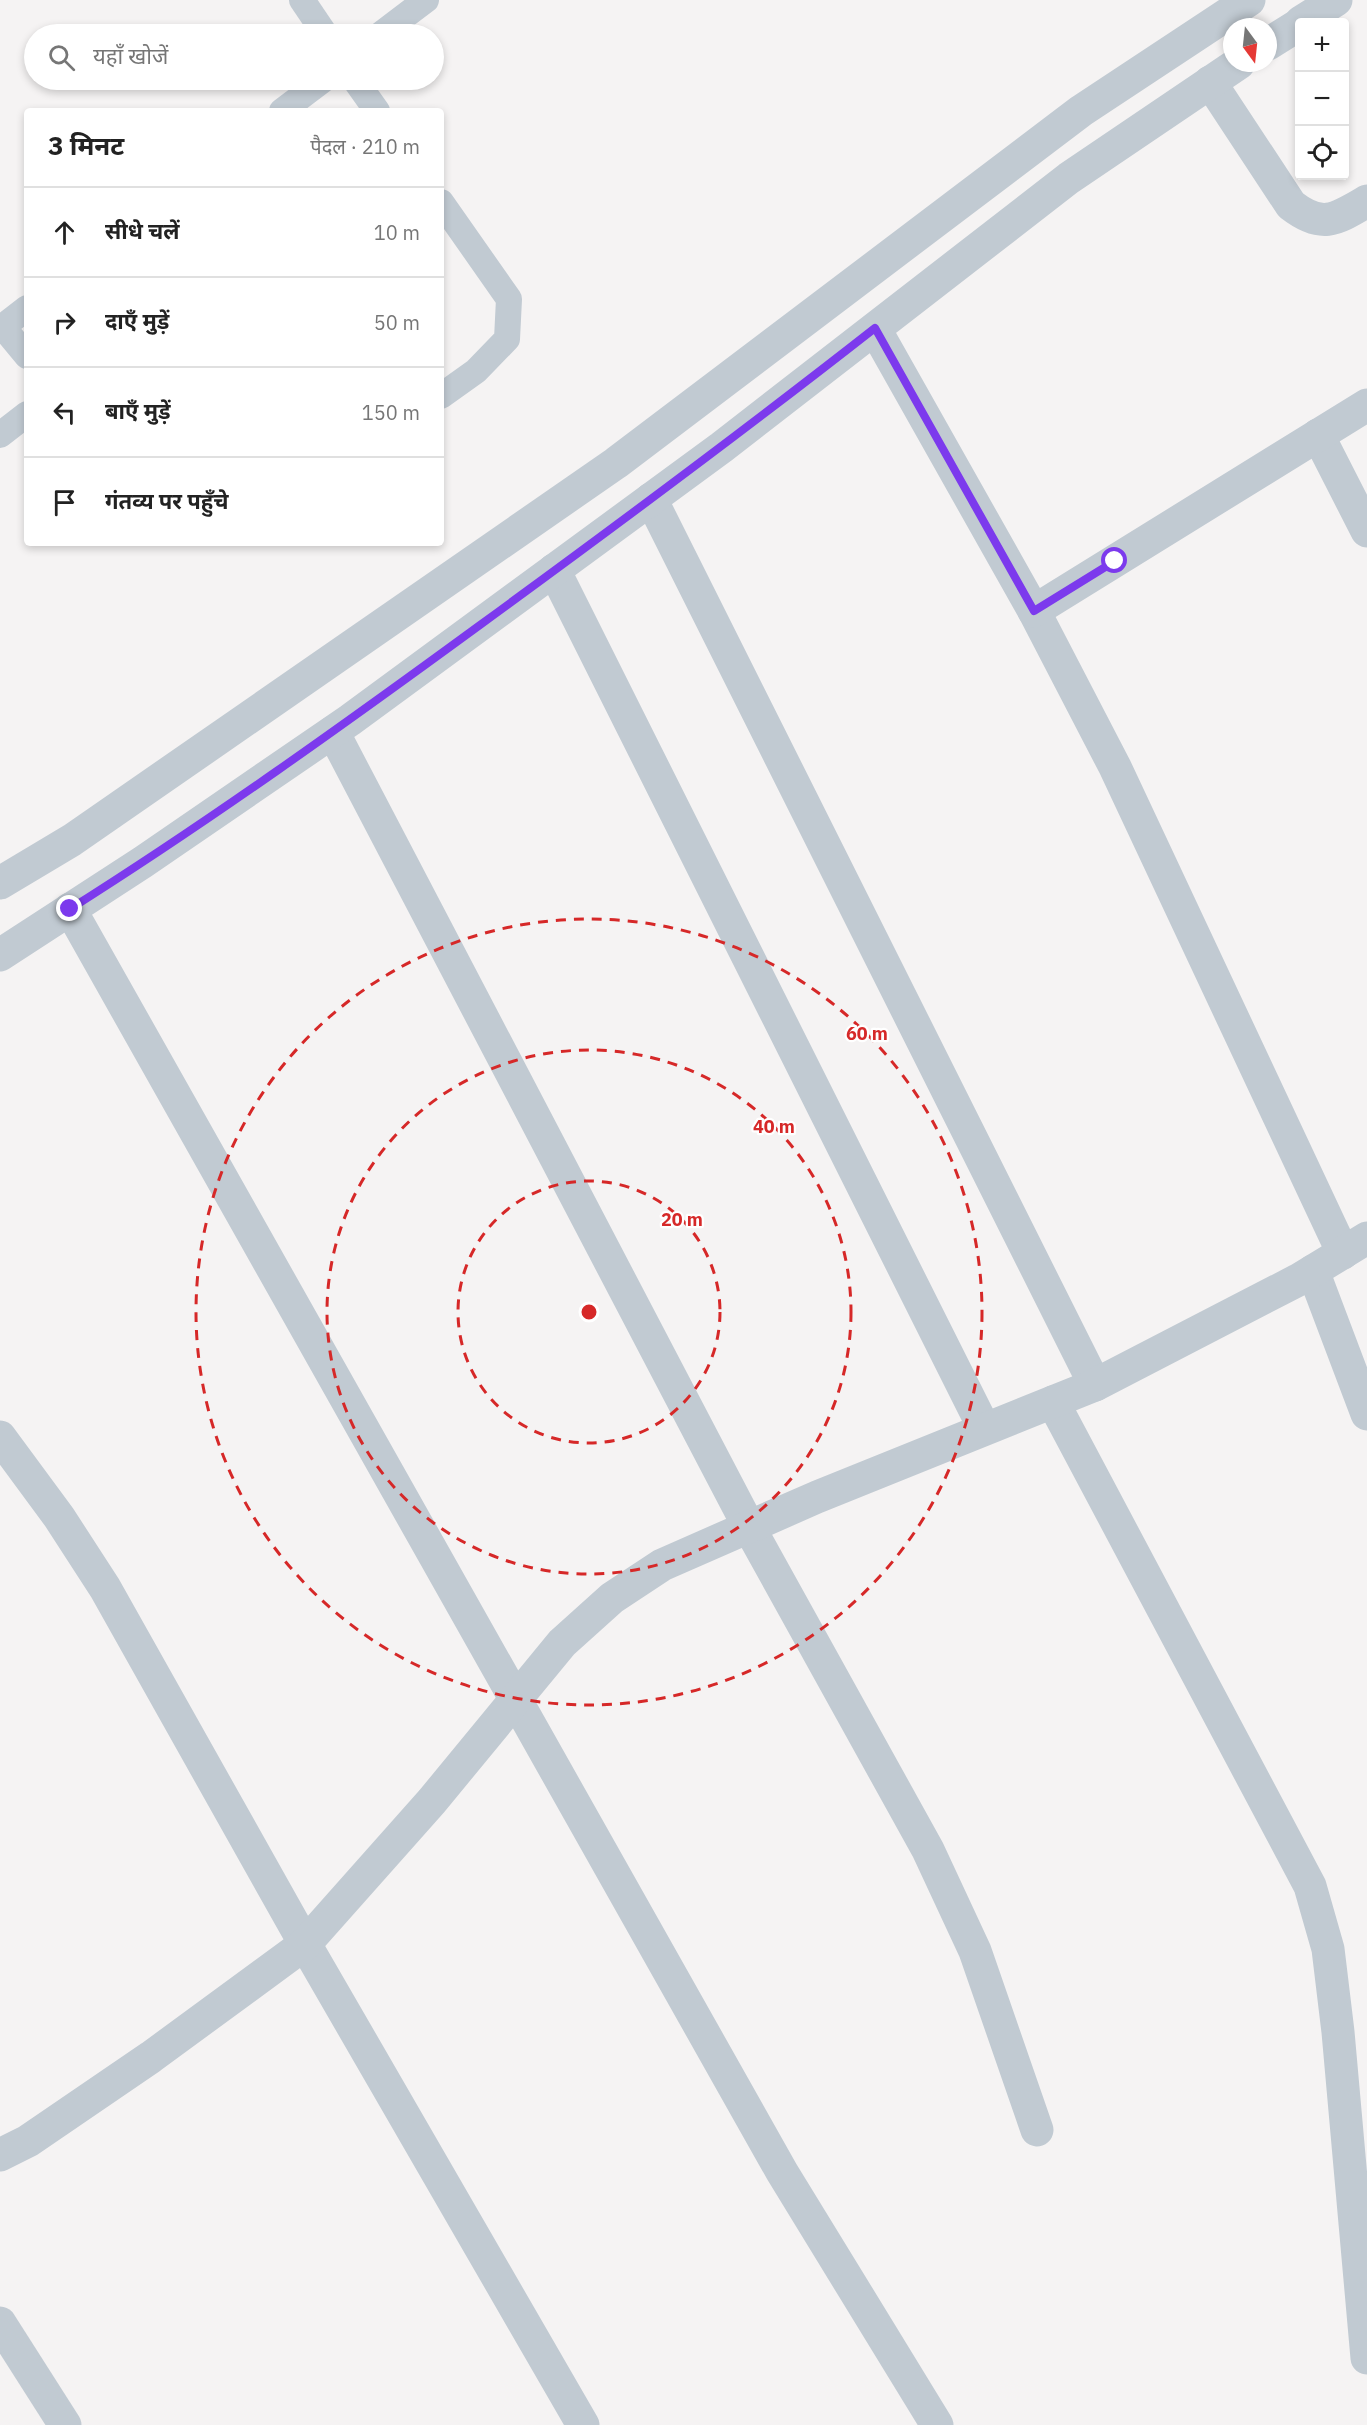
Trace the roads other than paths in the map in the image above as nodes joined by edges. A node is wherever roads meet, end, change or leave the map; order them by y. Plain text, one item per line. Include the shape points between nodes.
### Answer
1 (302, 0) edge
2 (426, 0) edge
3 (1249, 0) edge
4 (1336, 0) edge
5 (1213, 11) edge
6 (1308, 18) edge
7 (318, 24) edge
8 (394, 24) edge
9 (1295, 26) edge
10 (1277, 38) edge
11 (1225, 72) edge
12 (1210, 82) junction
13 (309, 90) edge
14 (362, 90) edge
15 (286, 108) edge
16 (375, 108) edge
17 (444, 206) edge
18 (1362, 214) edge
19 (24, 310) edge
20 (2, 328) edge
21 (875, 328) junction
22 (24, 353) edge
23 (444, 394) edge
24 (1367, 405) edge
25 (24, 416) edge
26 (0, 435) edge
27 (1318, 435) junction
28 (651, 499) junction
29 (1367, 531) edge
30 (554, 570) junction
31 (1034, 611) junction
32 (333, 732) junction
33 (0, 883) edge
34 (70, 909) junction
35 (0, 955) edge
36 (1355, 1245) edge
37 (1313, 1271) junction
38 (1095, 1385) junction
39 (1053, 1402) junction
40 (1367, 1414) edge
41 (984, 1428) junction
42 (0, 1437) edge
43 (749, 1527) junction
44 (516, 1698) junction
45 (305, 1944) junction
46 (1037, 2130) dead end
47 (0, 2155) edge
48 (0, 2323) edge
49 (1367, 2358) edge
50 (65, 2425) edge
51 (583, 2425) edge
52 (937, 2425) edge

1 - 7 lane
2 - 8 lane
3 - 5 street
4 - 6 street
5 - 33 street via 616,464 72,840
9 - 10 street
11 - 12 street
12 - 18 street via 1291,205 1308,218 1326,221
12 - 21 street via 1069,178
13 - 15 lane
14 - 16 lane
17 - 23 lane via 509,300 507,339 476,371
19 - 20 lane
20 - 22 lane
21 - 28 street
21 - 31 street
24 - 27 street
25 - 26 lane
27 - 29 street
27 - 31 street
28 - 30 street
28 - 38 street
30 - 32 street
30 - 41 street
31 - 36 street
32 - 34 street
32 - 43 street
34 - 35 street
34 - 44 street
36 - 37 street
37 - 38 street
37 - 40 street
38 - 39 street
39 - 41 street
39 - 49 street via 1310,1886 1328,1948
41 - 43 street
42 - 45 street via 105,1588
43 - 44 street via 662,1565 612,1598 562,1643
43 - 46 street via 928,1850 975,1951
44 - 45 street via 432,1801
44 - 52 street via 782,2172
45 - 47 street via 142,2064 28,2141
45 - 51 street
48 - 50 street

